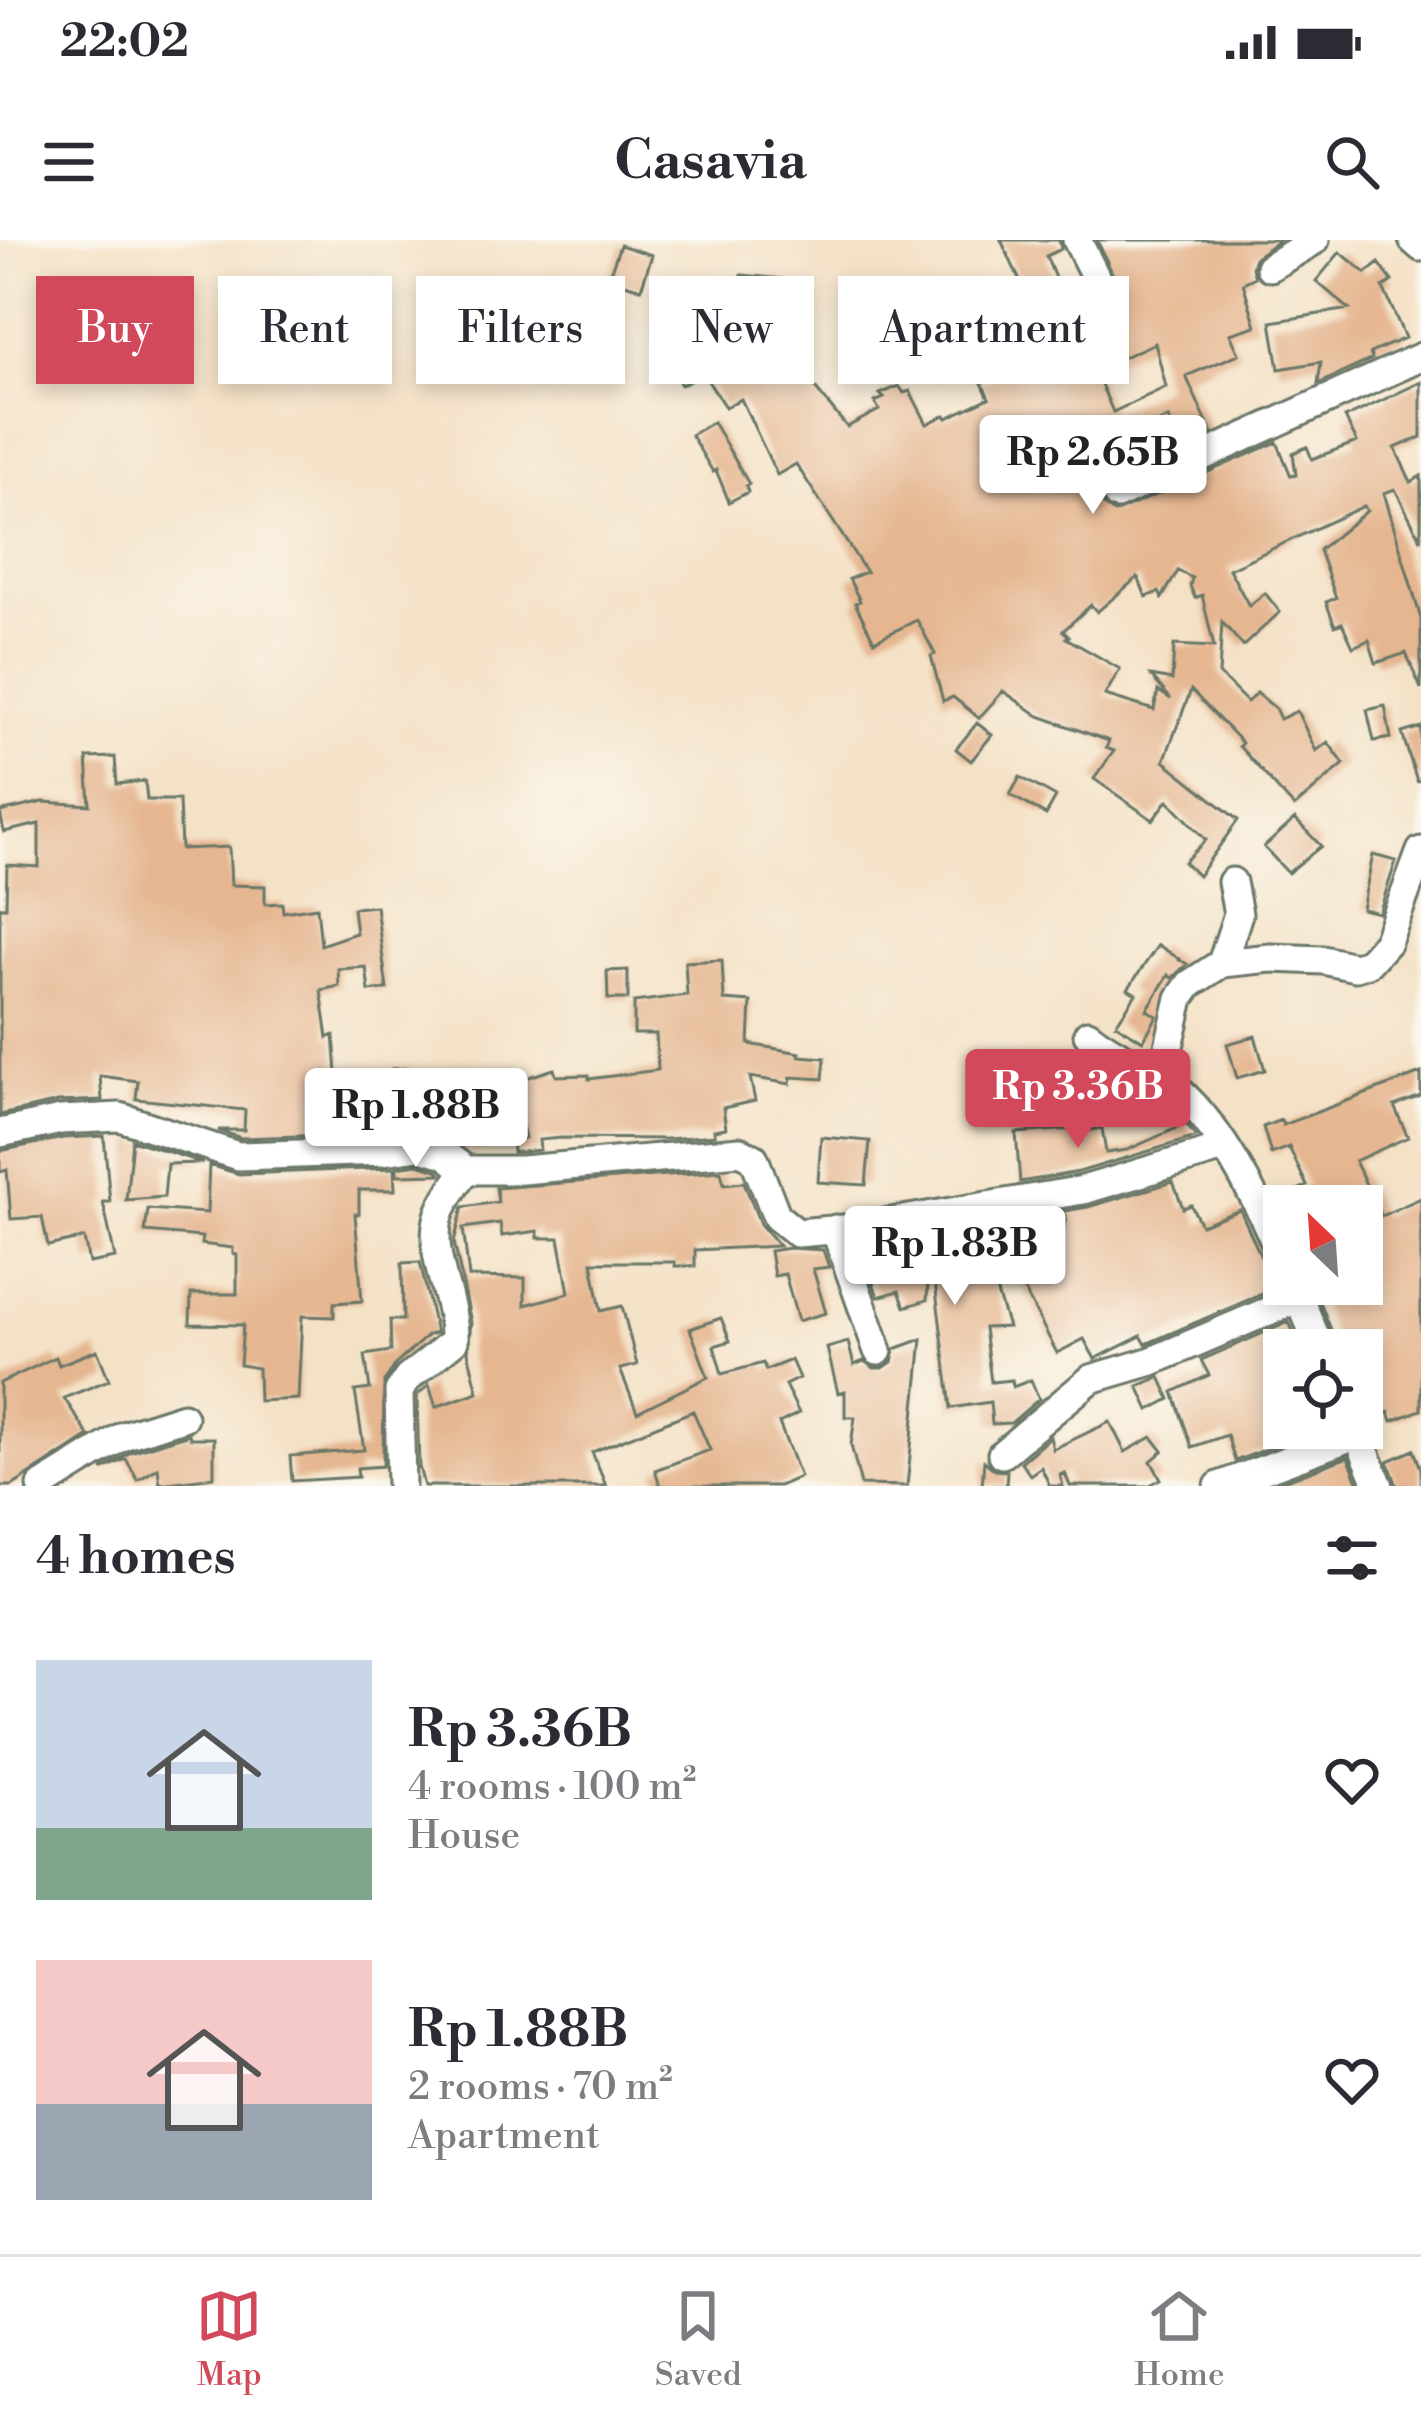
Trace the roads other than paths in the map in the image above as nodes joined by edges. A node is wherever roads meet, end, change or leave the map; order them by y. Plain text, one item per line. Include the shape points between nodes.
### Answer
1 (1077, 240) edge
2 (1315, 240) edge
3 (1413, 240) edge
4 (1421, 247) edge
5 (1270, 267) dead end
6 (1095, 276) edge
7 (1421, 357) edge
8 (1118, 495) dead end
9 (1421, 851) edge
10 (1232, 882) dead end
11 (1222, 963) junction
12 (1088, 1034) dead end
13 (1162, 1077) junction
14 (0, 1133) edge
15 (1223, 1148) junction
16 (466, 1170) junction
17 (1263, 1213) edge
18 (836, 1229) junction
19 (1267, 1305) edge
20 (878, 1351) dead end
21 (183, 1418) dead end
22 (1312, 1449) edge
23 (1364, 1449) edge
24 (1002, 1454) dead end
25 (42, 1486) edge
26 (401, 1486) edge
27 (1219, 1486) edge
28 (1379, 1486) edge

1 - 6 street
2 - 5 street
3 - 4 street
7 - 8 street
9 - 11 street via 1387,942 1368,963
10 - 11 street via 1238,914
11 - 13 street via 1180,998
12 - 13 street
13 - 15 street
14 - 16 street via 120,1117 238,1156 418,1146
15 - 17 street
15 - 18 street via 1083,1190
16 - 18 street via 740,1151 759,1165 784,1226 797,1233
16 - 26 street via 436,1225 454,1341 398,1390
18 - 20 street
19 - 24 street via 1153,1361 1091,1378
21 - 25 street via 124,1436
22 - 27 street
23 - 28 street

